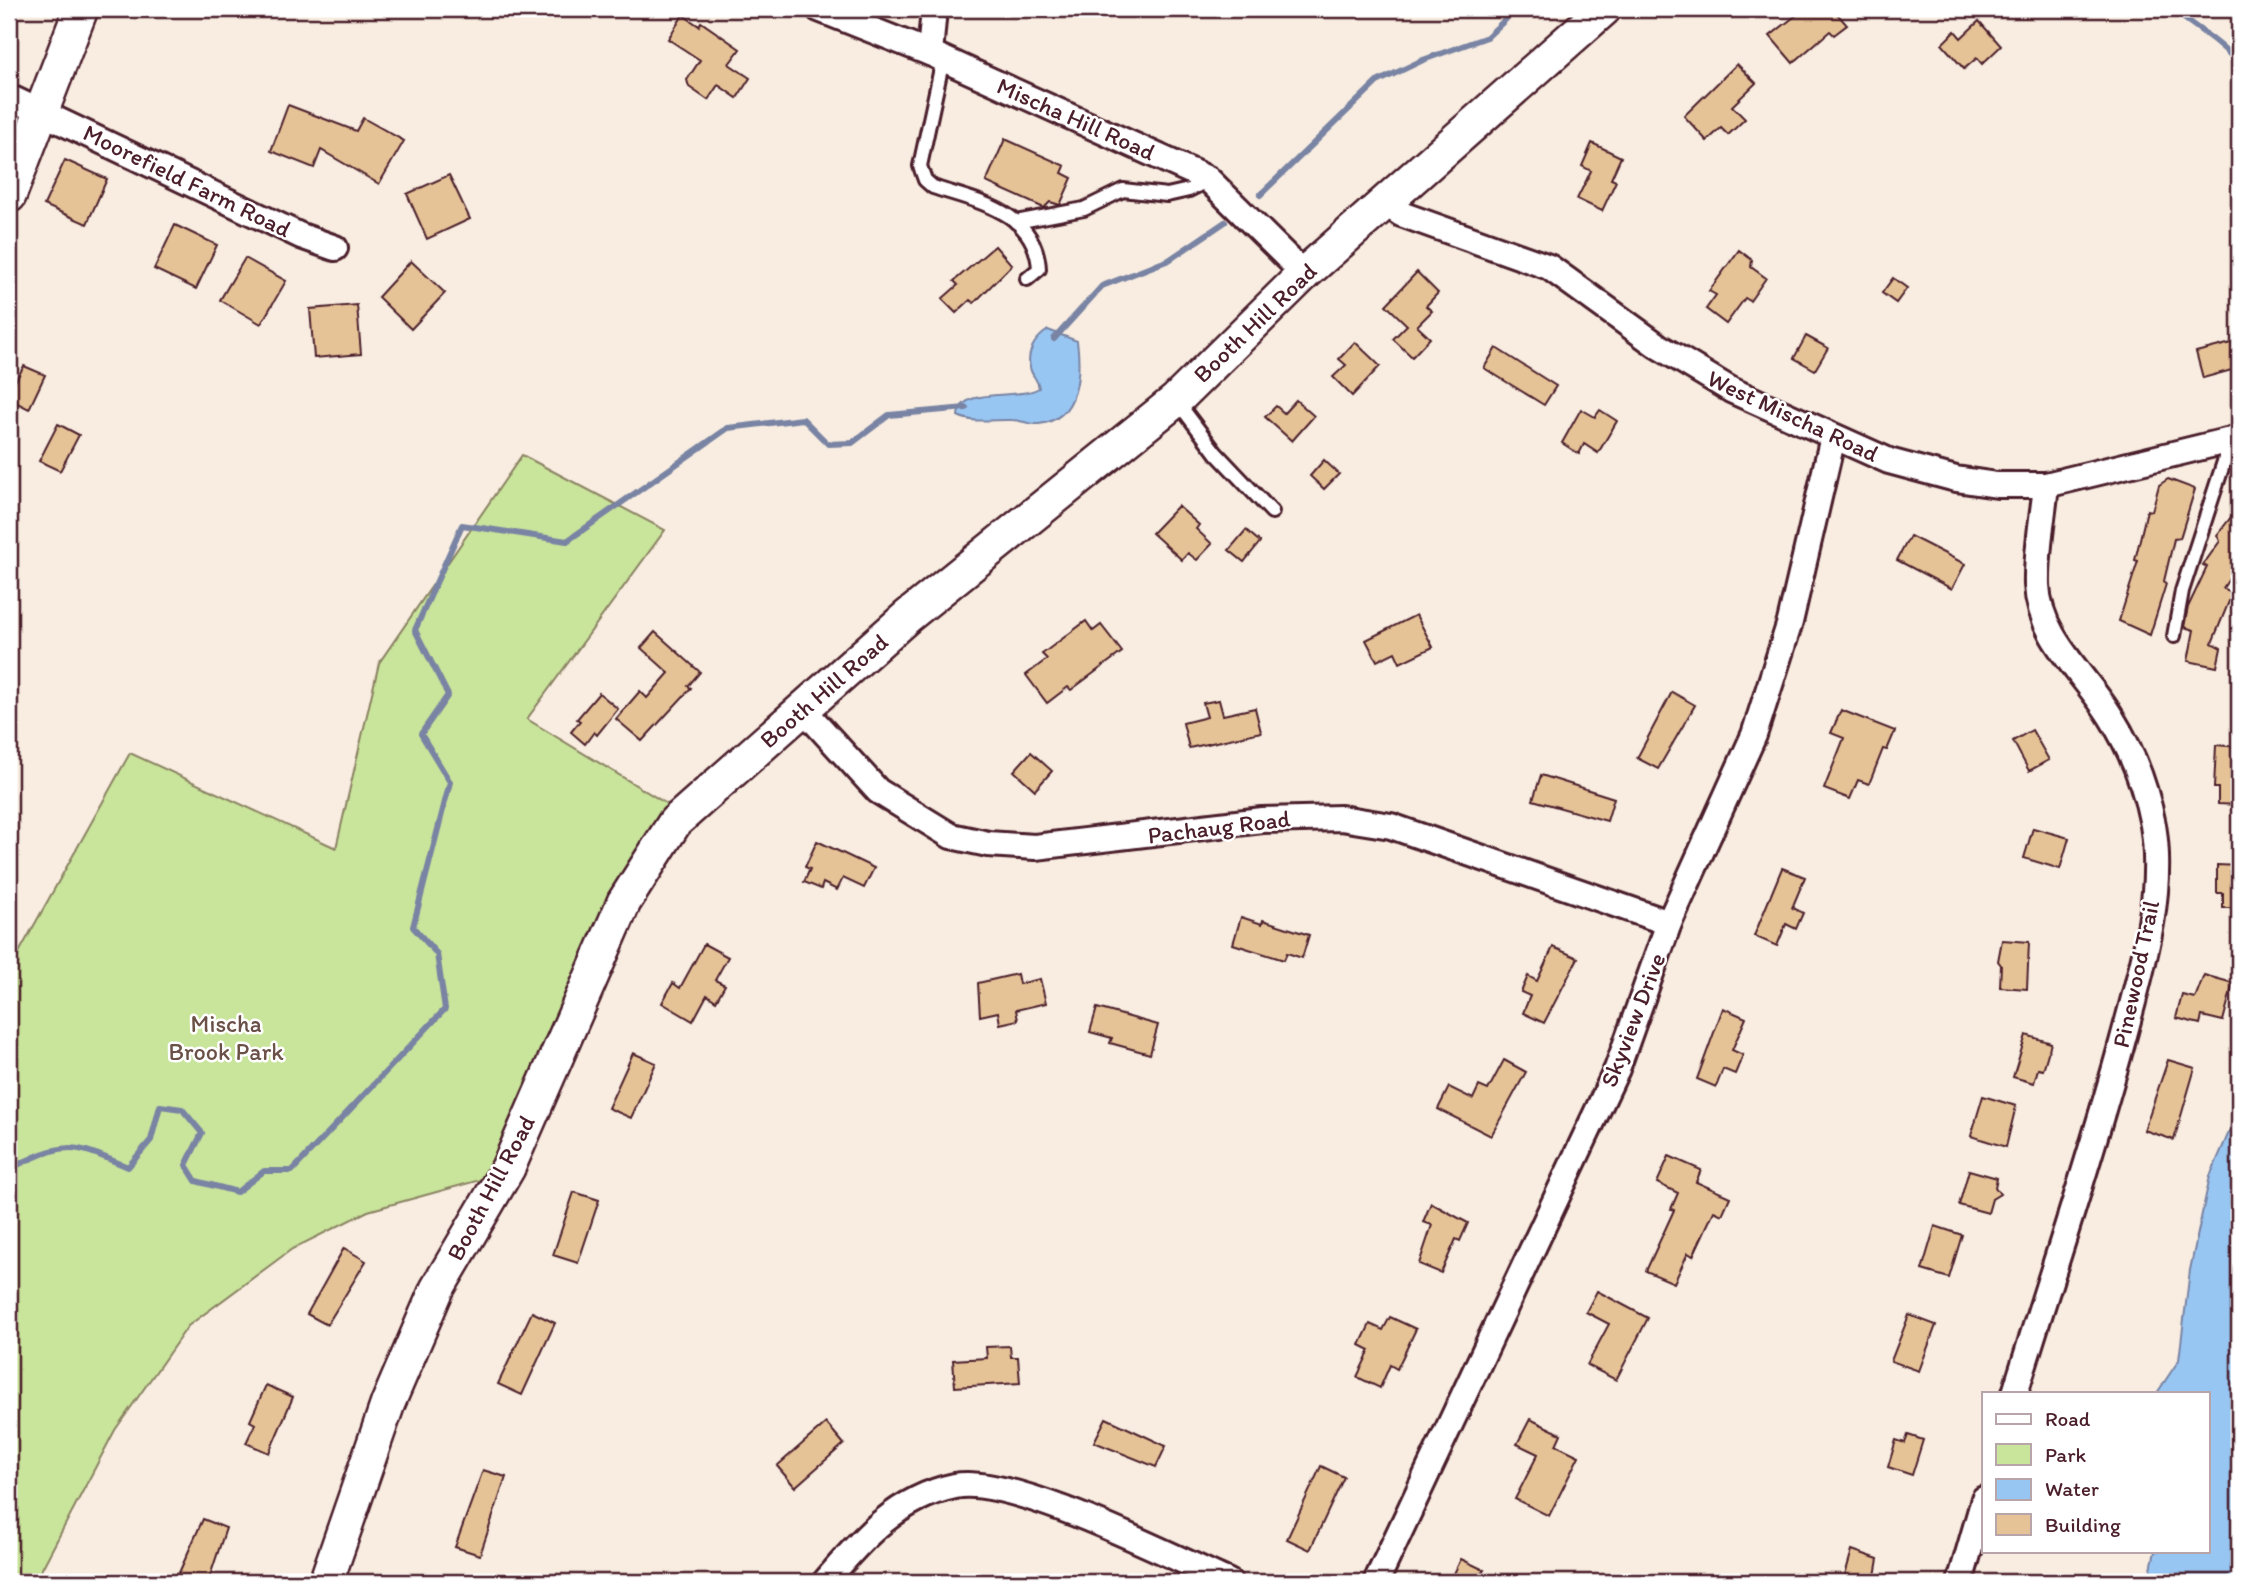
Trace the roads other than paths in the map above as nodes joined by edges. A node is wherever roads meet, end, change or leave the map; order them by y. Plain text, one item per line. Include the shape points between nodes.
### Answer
1 (81, 9) edge
2 (819, 9) edge
3 (934, 9) edge
4 (1604, 9) edge
5 (936, 56) junction
6 (9, 97) edge
7 (41, 110) junction
8 (1209, 180) junction
9 (9, 196) edge
10 (1384, 202) junction
11 (1016, 222) junction
12 (335, 248) dead end
13 (1304, 274) junction
14 (1027, 279) dead end
15 (1176, 400) junction
16 (1833, 437) junction
17 (2235, 439) edge
18 (2046, 485) junction
19 (1272, 512) dead end
20 (2174, 636) dead end
21 (803, 709) junction
22 (1669, 923) junction
23 (2015, 1392) edge
24 (1982, 1506) edge
25 (326, 1582) edge
26 (825, 1582) edge
27 (1229, 1582) edge
28 (1377, 1582) edge
29 (1960, 1582) edge

1 - 7 street
2 - 5 street, Mischa Hill Road
3 - 5 street
4 - 10 street, Booth Hill Road
5 - 8 street, Mischa Hill Road
5 - 11 lane via 920,166 925,180 933,187 1000,209
6 - 7 street, Moorefield Farm Road
7 - 9 street
7 - 12 street, Moorefield Farm Road via 301,236
8 - 11 lane via 1167,195 1123,190 1084,209
8 - 13 street, Mischa Hill Road
10 - 13 street, Booth Hill Road
10 - 16 street, West Mischa Road via 1401,214 1549,267 1658,346 1731,390
11 - 14 lane via 1038,248 1039,269
13 - 15 street, Booth Hill Road
15 - 19 lane via 1216,453
15 - 21 street, Booth Hill Road via 908,616
16 - 18 street, West Mischa Road via 1889,461 1956,479
16 - 22 street, Skyview Drive via 1790,622 1754,735
17 - 18 street, West Mischa Road
17 - 20 lane via 2182,591
18 - 23 street, Pinewood Trail via 2037,586 2052,637 2111,717 2135,766 2153,828 2155,894 2108,1093
21 - 22 street, Pachaug Road via 878,791 951,836 1035,847 1262,820 1341,818 1391,826
21 - 25 street, Booth Hill Road via 675,822 624,902 508,1168 437,1289 388,1403
22 - 28 street, Skyview Drive via 1617,1069
24 - 29 street
26 - 27 street via 887,1516 957,1485 1000,1488 1053,1506

